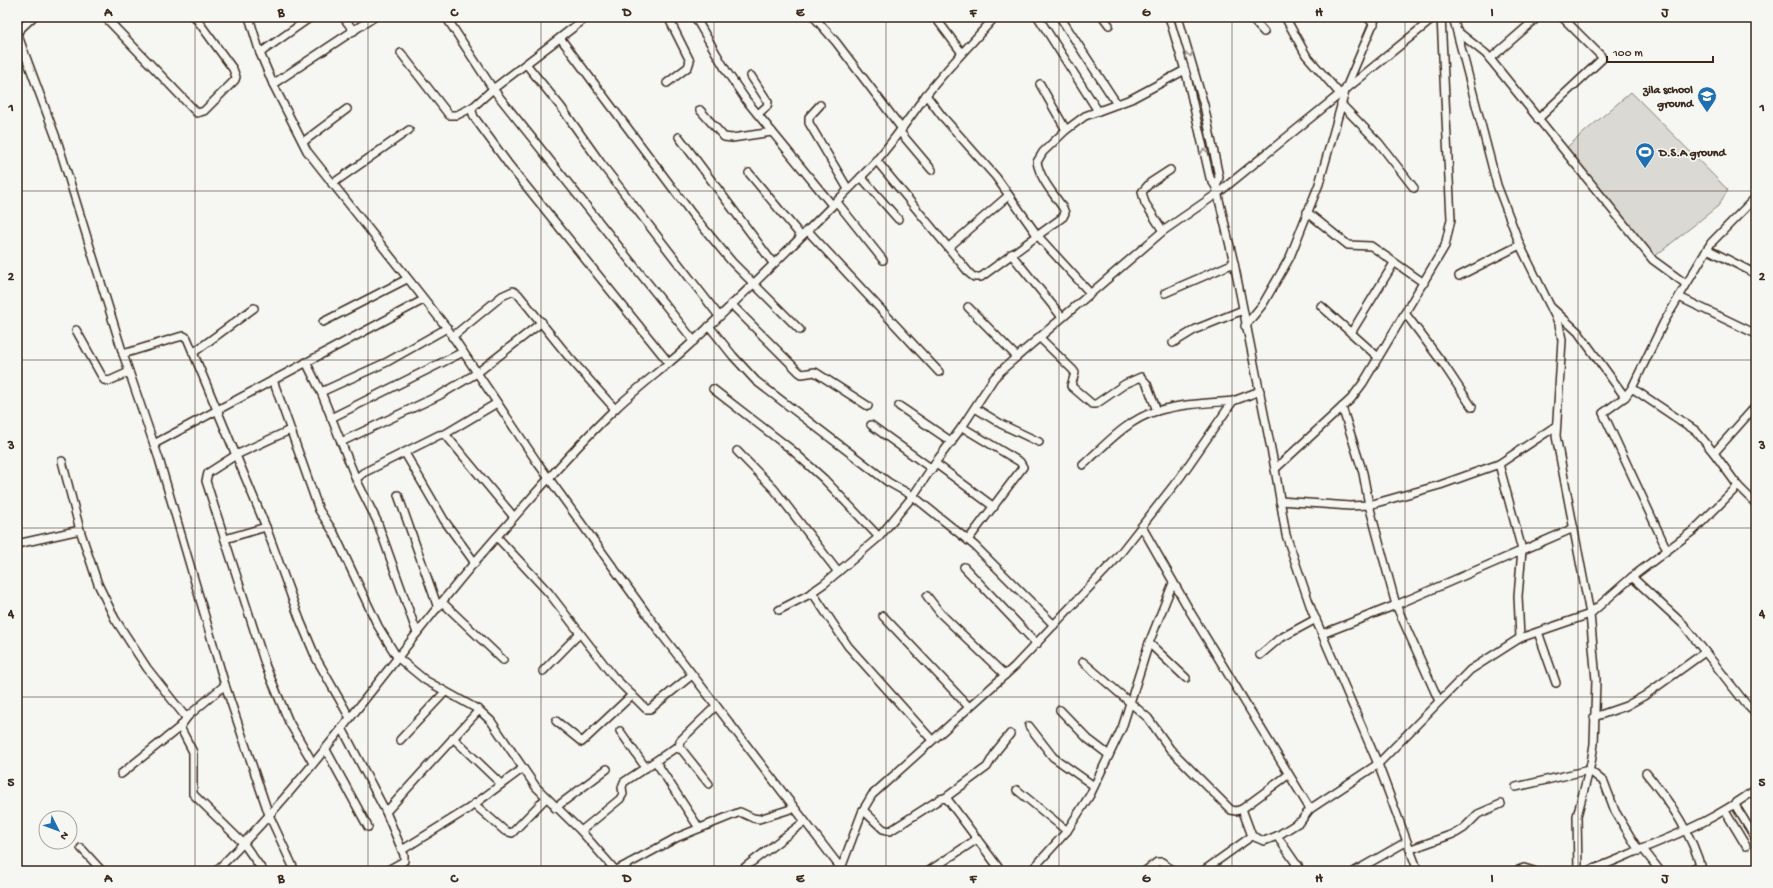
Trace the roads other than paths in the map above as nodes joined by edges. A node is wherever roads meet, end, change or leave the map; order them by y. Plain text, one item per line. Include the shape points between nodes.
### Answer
1 (33, 17) edge
2 (105, 17) edge
3 (195, 17) edge
4 (249, 17) edge
5 (311, 17) edge
6 (343, 17) edge
7 (374, 17) edge
8 (446, 17) edge
9 (587, 17) edge
10 (668, 17) edge
11 (695, 17) edge
12 (814, 17) edge
13 (935, 17) edge
14 (995, 17) edge
15 (1038, 17) edge
16 (1060, 17) edge
17 (1103, 17) edge
18 (1168, 17) edge
19 (1178, 17) edge
20 (1250, 17) edge
21 (1285, 17) edge
22 (1367, 17) edge
23 (1435, 17) edge
24 (1441, 17) edge
25 (1453, 17) edge
26 (1538, 17) edge
27 (1562, 17) edge
28 (1375, 20) edge
29 (1109, 25) dead end
30 (354, 31) junction
31 (1457, 31) junction
32 (1264, 32) dead end
33 (17, 33) edge
34 (561, 39) junction
35 (260, 53) junction
36 (401, 53) dead end
37 (962, 53) junction
38 (1490, 60) junction
39 (526, 64) junction
40 (1185, 70) junction
41 (751, 76) dead end
42 (667, 83) dead end
43 (273, 84) junction
44 (1040, 84) dead end
45 (1346, 88) junction
46 (493, 89) junction
47 (1340, 94) junction
48 (926, 95) junction
49 (1117, 104) junction
50 (1341, 104) junction
51 (820, 105) dead end
52 (473, 107) junction
53 (346, 109) dead end
54 (700, 110) dead end
55 (1098, 111) junction
56 (758, 114) junction
57 (1538, 119) junction
58 (409, 130) dead end
59 (1066, 130) junction
60 (901, 131) junction
61 (772, 132) junction
62 (679, 137) dead end
63 (302, 142) junction
64 (876, 160) junction
65 (932, 170) dead end
66 (1170, 170) dead end
67 (748, 173) dead end
68 (861, 177) junction
69 (332, 184) junction
70 (1414, 188) dead end
71 (848, 189) junction
72 (1217, 190) junction
73 (1008, 196) junction
74 (1756, 197) edge
75 (834, 203) junction
76 (1307, 212) junction
77 (898, 219) dead end
78 (807, 230) junction
79 (1163, 230) junction
80 (1037, 235) junction
81 (801, 236) junction
82 (1520, 245) junction
83 (949, 248) junction
84 (1707, 249) junction
85 (1011, 254) junction
86 (883, 260) dead end
87 (773, 263) junction
88 (1234, 263) junction
89 (1394, 263) junction
90 (1756, 274) edge
91 (1459, 276) dead end
92 (407, 279) junction
93 (753, 282) junction
94 (1424, 283) junction
95 (1686, 284) junction
96 (1090, 293) junction
97 (1165, 293) dead end
98 (1679, 296) junction
99 (424, 300) junction
100 (731, 304) junction
101 (968, 306) dead end
102 (1321, 306) dead end
103 (1550, 306) junction
104 (254, 308) dead end
105 (1243, 310) junction
106 (1405, 313) junction
107 (719, 316) junction
108 (1062, 317) junction
109 (323, 322) dead end
110 (542, 322) junction
111 (709, 326) junction
112 (1245, 326) junction
113 (447, 328) junction
114 (76, 330) dead end
115 (800, 330) dead end
116 (1351, 333) junction
117 (1756, 334) edge
118 (452, 337) junction
119 (1039, 337) junction
120 (694, 341) junction
121 (1174, 344) dead end
122 (463, 352) junction
123 (194, 353) junction
124 (123, 354) junction
125 (1016, 357) junction
126 (1378, 357) junction
127 (306, 362) junction
128 (669, 363) junction
129 (129, 372) junction
130 (939, 372) dead end
131 (477, 373) junction
132 (273, 380) junction
133 (1632, 388) junction
134 (713, 389) dead end
135 (1260, 391) junction
136 (321, 392) junction
137 (1625, 396) junction
138 (1233, 402) junction
139 (497, 403) junction
140 (868, 406) dead end
141 (899, 406) dead end
142 (1342, 407) junction
143 (1472, 407) dead end
144 (1755, 407) edge
145 (975, 408) junction
146 (615, 409) junction
147 (216, 410) junction
148 (1157, 411) junction
149 (330, 418) junction
150 (871, 426) dead end
151 (1556, 426) junction
152 (962, 427) junction
153 (290, 430) junction
154 (445, 434) junction
155 (341, 442) junction
156 (952, 442) junction
157 (1039, 442) dead end
158 (154, 444) junction
159 (737, 451) dead end
160 (405, 453) junction
161 (1714, 453) junction
162 (236, 455) junction
163 (62, 461) dead end
164 (1083, 464) dead end
165 (1499, 464) junction
166 (933, 466) junction
167 (1276, 469) junction
168 (356, 479) junction
169 (548, 479) junction
170 (1738, 486) junction
171 (398, 495) dead end
172 (913, 496) junction
173 (1280, 501) junction
174 (1756, 504) edge
175 (1370, 505) junction
176 (994, 507) junction
177 (514, 517) junction
178 (266, 527) junction
179 (1142, 527) junction
180 (1574, 528) junction
181 (80, 530) junction
182 (496, 537) junction
183 (879, 537) junction
184 (225, 539) junction
185 (968, 540) junction
186 (17, 544) edge
187 (1522, 550) junction
188 (1667, 550) junction
189 (475, 563) junction
190 (964, 567) dead end
191 (838, 572) junction
192 (1632, 577) junction
193 (1174, 583) junction
194 (812, 592) junction
195 (927, 596) dead end
196 (440, 605) junction
197 (1396, 605) junction
198 (779, 610) dead end
199 (1590, 614) junction
200 (883, 616) dead end
201 (1316, 619) junction
202 (1054, 625) junction
203 (1538, 632) junction
204 (417, 633) junction
205 (580, 634) junction
206 (1322, 634) junction
207 (1520, 638) junction
208 (1149, 643) junction
209 (1037, 644) junction
210 (1705, 652) junction
211 (1260, 655) dead end
212 (397, 657) junction
213 (503, 660) dead end
214 (1083, 662) dead end
215 (543, 671) dead end
216 (692, 675) junction
217 (1005, 676) junction
218 (1186, 678) dead end
219 (1556, 683) dead end
220 (225, 685) junction
221 (445, 692) junction
222 (632, 695) junction
223 (1439, 702) junction
224 (1130, 703) junction
225 (716, 706) junction
226 (969, 707) junction
227 (479, 710) junction
228 (1060, 710) dead end
229 (1756, 714) edge
230 (188, 716) junction
231 (1594, 717) junction
232 (350, 718) junction
233 (556, 721) dead end
234 (1029, 726) dead end
235 (180, 727) junction
236 (342, 728) junction
237 (620, 731) dead end
238 (1010, 734) dead end
239 (453, 738) junction
240 (400, 740) dead end
241 (932, 740) junction
242 (325, 748) junction
243 (679, 748) junction
244 (1109, 755) junction
245 (656, 762) junction
246 (313, 763) junction
247 (1378, 764) junction
248 (646, 768) junction
249 (522, 769) junction
250 (607, 769) dead end
251 (1589, 770) junction
252 (1646, 773) dead end
253 (121, 774) dead end
254 (1288, 775) junction
255 (502, 784) junction
256 (709, 784) dead end
257 (1094, 786) junction
258 (1516, 786) dead end
259 (1756, 789) edge
260 (1017, 790) dead end
261 (546, 798) junction
262 (945, 798) junction
263 (474, 804) junction
264 (1501, 804) dead end
265 (1735, 805) junction
266 (555, 808) junction
267 (794, 808) junction
268 (1242, 809) junction
269 (1310, 809) junction
270 (863, 810) junction
271 (1725, 811) junction
272 (386, 812) junction
273 (269, 815) junction
274 (804, 822) junction
275 (368, 827) dead end
276 (699, 828) junction
277 (581, 831) junction
278 (1067, 831) junction
279 (1687, 831) junction
280 (1252, 836) junction
281 (1277, 836) junction
282 (977, 839) junction
283 (1756, 839) edge
284 (1406, 842) junction
285 (244, 844) junction
286 (1746, 846) dead end
287 (81, 848) dead end
288 (1411, 849) junction
289 (402, 850) junction
290 (1641, 850) junction
291 (1299, 868) edge
292 (1701, 868) edge
293 (219, 870) edge
294 (841, 870) edge
295 (102, 871) edge
296 (263, 871) edge
297 (295, 871) edge
298 (386, 871) edge
299 (616, 871) edge
300 (740, 871) edge
301 (929, 871) edge
302 (1001, 871) edge
303 (1030, 871) edge
304 (1146, 871) edge
305 (1173, 871) edge
306 (1203, 871) edge
307 (1290, 871) edge
308 (1356, 871) edge
309 (1418, 871) edge
310 (1516, 871) edge
311 (1534, 871) edge
312 (1578, 871) edge
313 (1587, 871) edge
314 (1660, 871) edge
315 (1687, 871) edge

1 - 33 street
2 - 3 street via 192,109 200,113 236,77
4 - 35 street
5 - 35 street
6 - 30 street
7 - 30 street
8 - 46 street
9 - 34 street
10 - 42 street via 690,61 688,67
11 - 56 street via 727,72
12 - 60 street via 836,42
13 - 37 street
14 - 37 street
15 - 55 street
16 - 49 street
17 - 29 street
18 - 40 street
19 -> 72 street via 1204,105 1219,177
20 - 32 street
21 - 47 street via 1306,55
22 - 28 street
23 - 45 street
24 - 94 street via 1451,219 1445,246
25 - 31 street
26 - 38 street
27 - 57 street via 1602,59
28 - 45 street
30 - 43 street
31 - 38 street
31 - 82 street via 1497,185
33 - 124 street via 58,143
34 - 39 street
34 - 93 street via 692,214 732,262
35 - 43 street
36 - 52 street via 448,115 457,115
37 - 48 street
38 - 57 street
39 - 46 street
39 - 107 street
40 - 49 street
72 -> 40 street via 1210,178
41 - 56 street via 768,102
43 - 63 street
44 - 59 street
45 - 47 street
45 - 50 street
46 - 52 street
46 - 120 street
47 - 72 street
48 - 60 street
48 - 73 street via 996,178
49 - 55 street
50 - 70 street via 1379,143
50 - 76 street via 1319,184
51 - 71 street via 809,117 809,123
52 - 128 street via 474,117 509,165
53 - 63 street
54 - 61 street via 724,138
55 - 59 street via 1085,116
56 - 61 street
57 - 95 street via 1653,260
58 - 69 street
59 - 80 street via 1043,152 1037,162 1065,213
60 - 64 street
60 - 65 street
61 - 75 street
62 - 87 street
63 - 69 street
64 - 68 street
64 - 83 street
66 - 79 street via 1150,183 1142,192 1145,203
67 - 81 street
68 - 71 street
68 - 77 street
69 - 92 street
71 - 75 street
72 - 79 street
72 - 88 street
73 - 80 street
73 - 83 street
74 - 84 street
75 - 78 street
75 - 86 street
76 - 89 street via 1348,245 1371,246
76 - 112 street via 1290,257 1263,304
78 - 81 street
78 - 130 street
79 - 96 street
80 - 85 street
80 - 96 street
81 - 87 street
82 - 91 street
82 - 103 street
83 - 85 street via 970,274 977,278
84 - 90 street
84 - 95 street
85 - 108 street
87 - 93 street
88 - 97 street
88 - 105 street
89 - 94 street
89 - 116 street
92 - 99 street
92 - 109 street
93 - 100 street
93 - 115 street
94 - 106 street
95 - 98 street
96 - 108 street
98 - 117 street
98 - 133 street
99 - 113 street
99 - 127 street
100 - 107 street
100 - 140 street via 799,372 816,372
101 - 125 street
102 - 116 street
103 - 137 street via 1578,332
103 - 151 street via 1559,324 1562,340
104 - 123 street
105 - 112 street
105 - 121 street via 1196,329
106 - 126 street
106 - 143 street
107 - 111 street
108 - 119 street
110 - 118 street via 513,291 502,296
110 - 131 street
110 - 146 street
111 - 120 street
111 - 172 street via 756,380 888,482
112 - 135 street
113 - 118 street
113 - 136 street via 387,362
114 - 129 street via 104,380 109,381
116 - 126 street
118 - 122 street
119 - 125 street
119 - 148 street via 1073,370 1075,373 1071,386 1092,404 1141,377 1147,384
120 - 128 street
122 - 131 street
122 - 149 street
123 - 124 street via 184,336
123 - 147 street
124 - 129 street
125 - 145 street via 994,378
126 - 142 street via 1351,399
127 - 132 street
127 - 136 street
128 - 146 street
129 - 158 street
131 - 139 street
131 - 155 street via 440,395
132 - 147 street
132 - 153 street
133 - 137 street
133 - 161 street via 1696,431
134 - 183 street via 792,450 824,479
135 - 138 street
135 - 167 street
136 - 149 street
137 - 188 street via 1603,413
138 - 148 street via 1184,405
138 - 179 street
139 - 154 street
139 - 169 street
141 - 156 street
142 - 167 street
142 - 175 street via 1363,473
144 - 161 street
145 - 152 street
145 - 157 street
146 - 169 street
147 - 158 street
147 - 162 street
148 - 164 street via 1118,433
149 - 155 street
150 - 166 street
151 - 165 street
151 - 180 street
152 - 156 street
152 - 176 street via 1023,464 1021,471
153 - 162 street
153 - 212 street via 319,510 334,533 378,626
154 - 160 street
154 - 177 street
155 - 168 street
156 - 166 street
158 - 220 street
159 - 191 street via 774,489
160 - 168 street
160 - 189 street via 444,520
161 - 170 street
162 - 178 street
162 - 184 street via 208,473 206,477
163 - 181 street
165 - 175 street via 1440,485
165 - 187 street
166 - 172 street
166 - 176 street
167 - 173 street
168 - 204 street via 377,521
169 - 177 street
169 - 216 street
170 - 174 street
170 - 188 street via 1694,530
171 - 196 street
172 - 183 street
172 - 185 street
173 - 175 street
173 - 201 street via 1286,535 1296,568
175 - 197 street
176 - 185 street
177 - 182 street
178 - 184 street
178 - 232 street via 316,658
179 - 193 street
179 - 202 street
180 - 187 street
180 - 199 street
181 - 186 street
181 - 230 street via 98,584 115,619 178,710
182 - 189 street
182 - 205 street via 549,593
183 - 191 street
184 - 246 street via 266,667 289,722
185 - 202 street
187 - 197 street
187 - 207 street via 1518,596
188 - 192 street
189 - 196 street
190 - 209 street
191 - 194 street
192 - 199 street
192 - 210 street via 1684,625
193 - 208 street
193 - 254 street
194 - 198 street
194 - 241 street via 848,646
195 - 217 street via 941,614
196 - 204 street
196 - 213 street
197 - 206 street
197 - 223 street
199 - 203 street
199 - 231 street via 1596,674
200 - 226 street
201 - 206 street
201 - 211 street via 1279,640
202 - 209 street
203 - 207 street
203 - 219 street
204 - 212 street
205 - 215 street
205 - 222 street via 613,676
206 - 247 street
207 - 223 street via 1470,670
208 - 218 street
208 - 224 street
209 - 217 street
210 - 229 street
210 - 231 street via 1644,696 1626,706
212 - 221 street via 425,680
212 - 232 street
214 - 224 street
216 - 222 street via 648,710
216 - 225 street
217 - 226 street
220 - 230 street
220 - 273 street
221 - 227 street
221 - 240 street
222 - 233 street via 582,742
223 - 247 street
224 - 244 street
224 - 268 street via 1148,718 1170,748 1231,810
225 - 243 street via 680,741
225 - 267 street
226 - 241 street
227 - 239 street
227 - 249 street via 499,730
228 - 244 street via 1088,739
230 - 235 street
231 - 251 street via 1594,744
232 - 236 street
234 - 257 street via 1053,757
235 - 253 street
235 - 285 street via 193,752 193,794
236 - 242 street
236 - 272 street
237 - 248 street
238 - 262 street via 987,767
239 - 255 street
239 - 272 street
241 - 270 street via 872,795
242 - 246 street
242 - 275 street
243 - 245 street via 675,748
243 - 256 street
244 - 257 street
245 - 248 street
245 - 276 street
246 - 273 street
247 - 269 street
247 - 284 street
248 - 277 street via 624,782 620,799
249 - 255 street
249 - 261 street
250 - 266 street
251 - 258 street
251 - 290 street via 1604,782 1615,811
251 - 312 street via 1577,816
252 - 279 street via 1661,790
254 - 268 street
254 - 269 street
255 - 263 street
257 - 278 street
259 - 265 street
260 - 278 street
261 - 263 street via 512,833 505,831
261 - 266 street
262 - 270 street via 890,831 883,829
262 - 282 street
263 - 289 street
264 - 288 street via 1478,814 1456,833
265 - 271 street
265 - 283 street
266 - 277 street
267 - 274 street
267 - 276 street via 759,819 740,812
268 - 280 street
269 - 281 street via 1301,821
270 - 294 street
271 - 279 street
271 - 286 street
272 - 289 street
273 - 285 street
273 - 297 street
274 - 294 street
274 - 300 street
276 - 299 street
277 - 299 street
278 - 303 street
279 - 290 street
279 - 292 street
280 - 281 street via 1264,841
280 - 306 street
281 - 291 street
282 - 301 street
282 - 302 street
284 - 288 street
284 - 308 street
285 - 293 street
285 - 296 street
287 - 295 street
288 - 309 street
289 - 298 street via 404,861
290 - 313 street via 1611,864
290 - 314 street
291 - 307 street
292 - 315 street
304 - 305 street via 1157,862 1162,862
310 - 311 street via 1524,868

